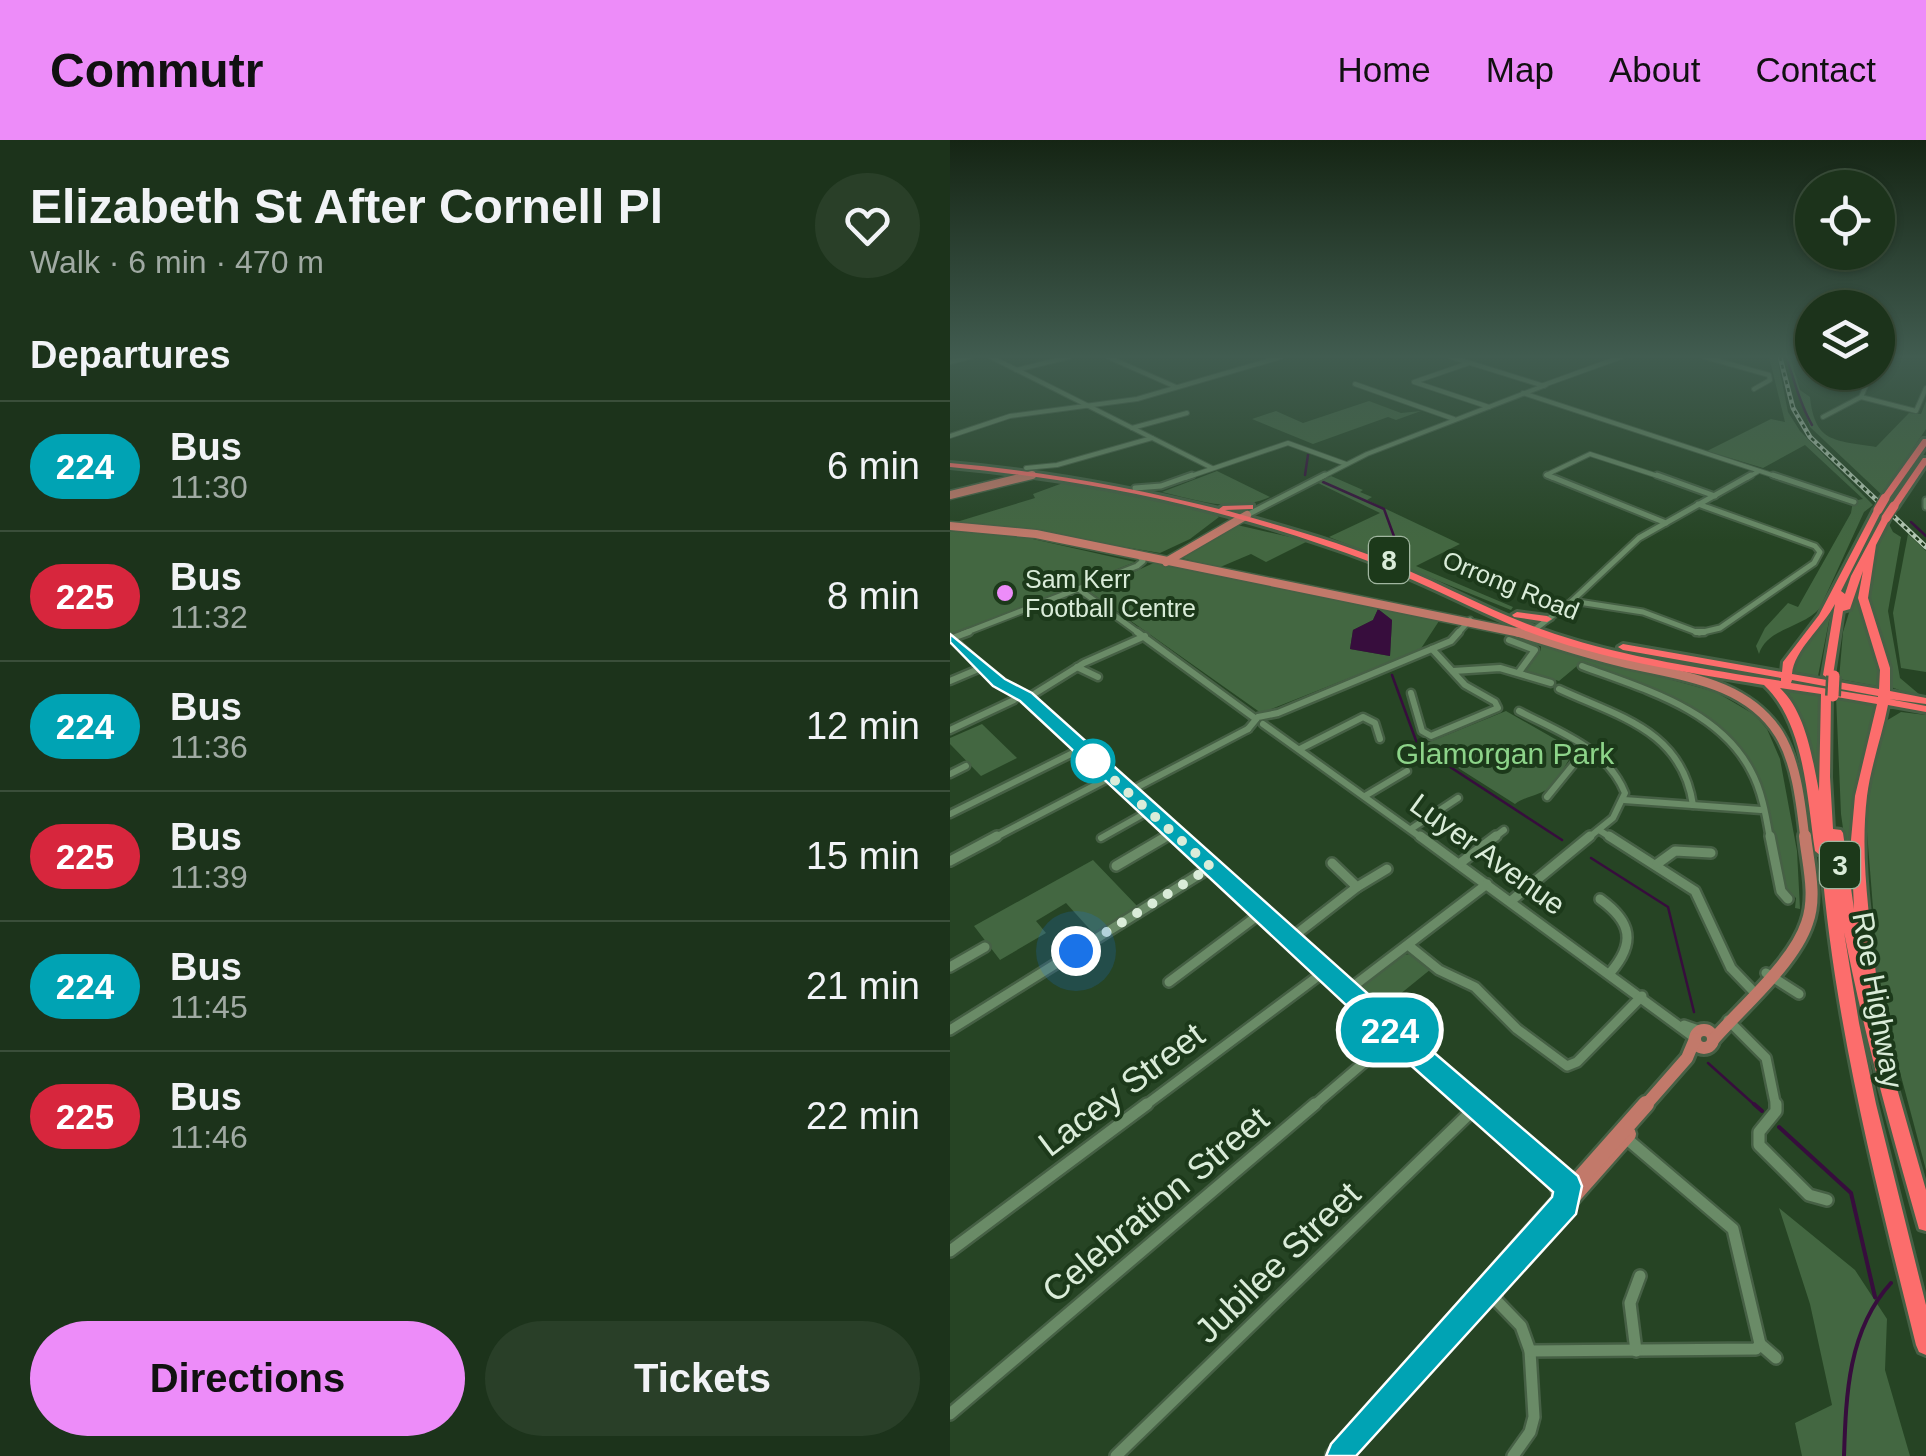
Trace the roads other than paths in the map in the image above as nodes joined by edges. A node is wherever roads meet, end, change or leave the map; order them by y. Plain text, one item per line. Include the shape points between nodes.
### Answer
1 (1000, 418) edge
2 (1112, 418) edge
3 (1167, 418) edge
4 (1449, 418) edge
5 (1457, 418) edge
6 (1602, 418) edge
7 (1453, 420) junction
8 (1132, 428) junction
9 (951, 434) edge
10 (1152, 438) junction
11 (1926, 441) edge
12 (1926, 460) edge
13 (950, 463) edge
14 (1346, 464) junction
15 (1212, 468) junction
16 (1056, 469) junction
17 (1759, 470) junction
18 (1019, 472) junction
19 (1159, 490) junction
20 (950, 495) edge
21 (1714, 496) junction
22 (1854, 502) dead end
23 (1698, 504) junction
24 (1217, 510) junction
25 (1882, 514) junction
26 (1246, 516) junction
27 (1666, 523) junction
28 (1216, 524) junction
29 (950, 526) edge
30 (1872, 545) junction
31 (1184, 551) junction
32 (1166, 558) junction
33 (1140, 559) junction
34 (1852, 559) junction
35 (1182, 562) junction
36 (1224, 572) junction
37 (1080, 590) junction
38 (1572, 602) junction
39 (1464, 622) junction
40 (1544, 625) junction
41 (1145, 636) junction
42 (950, 640) edge
43 (1509, 640) dead end
44 (1432, 650) junction
45 (1582, 666) dead end
46 (1076, 667) junction
47 (981, 668) junction
48 (1885, 668) junction
49 (1454, 671) junction
50 (1520, 672) junction
51 (1786, 673) junction
52 (1098, 677) dead end
53 (1762, 680) junction
54 (950, 681) edge
55 (1828, 685) junction
56 (1411, 693) dead end
57 (1022, 700) junction
58 (1885, 703) junction
59 (1920, 704) edge
60 (1519, 711) dead end
61 (1791, 714) junction
62 (1261, 720) junction
63 (950, 730) edge
64 (1380, 740) dead end
65 (1080, 749) junction
66 (1300, 749) junction
67 (1586, 749) junction
68 (966, 766) dead end
69 (1407, 771) dead end
70 (950, 774) edge
71 (1111, 778) junction
72 (1128, 792) junction
73 (1365, 796) junction
74 (1547, 796) dead end
75 (1458, 798) dead end
76 (1624, 800) junction
77 (1693, 805) junction
78 (1761, 810) junction
79 (1149, 812) junction
80 (950, 814) edge
81 (1412, 829) junction
82 (1504, 830) dead end
83 (1600, 830) junction
84 (1173, 833) junction
85 (1101, 838) dead end
86 (1711, 853) dead end
87 (950, 861) edge
88 (1332, 863) dead end
89 (1459, 864) junction
90 (1657, 864) junction
91 (1116, 866) dead end
92 (1211, 867) junction
93 (1387, 870) dead end
94 (1487, 884) junction
95 (1357, 887) junction
96 (1600, 899) dead end
97 (1788, 899) dead end
98 (1511, 901) junction
99 (1261, 913) junction
100 (1834, 917) junction
101 (1290, 939) junction
102 (1408, 945) junction
103 (985, 947) dead end
104 (950, 967) edge
105 (1325, 971) junction
106 (1610, 973) junction
107 (1768, 974) junction
108 (1169, 982) dead end
109 (1754, 990) junction
110 (1347, 991) junction
111 (1799, 994) dead end
112 (1642, 996) junction
113 (1725, 1021) junction
114 (950, 1030) edge
115 (1874, 1031) junction
116 (1396, 1036) junction
117 (1702, 1038) junction
118 (1476, 1107) junction
119 (1622, 1136) junction
120 (1566, 1191) junction
121 (1828, 1200) dead end
122 (1926, 1222) edge
123 (950, 1251) edge
124 (1640, 1276) dead end
125 (1490, 1292) junction
126 (1760, 1344) junction
127 (1926, 1345) edge
128 (1636, 1351) junction
129 (1530, 1352) junction
130 (1776, 1358) dead end
131 (950, 1414) edge
132 (1116, 1456) edge
133 (1334, 1456) edge
134 (1344, 1456) edge
135 (1513, 1456) edge

1 - 9 street
2 - 8 street
3 - 8 street
4 - 7 street
5 - 7 street
6 - 17 street
7 - 14 street
8 - 10 street
10 - 15 street
10 - 16 street
11 - 25 highway, Roe Highway / 3, bridge via 1885,498
12 - 25 highway, Roe Highway / 3, bridge
13 - 18 highway, Orrong Road / 8
14 - 15 street via 1288,442
14 - 26 street
15 - 19 street
16 - 18 highway, Orrong Road / 8
16 - 19 highway, Orrong Road / 8
17 - 21 street
17 - 22 street
18 - 20 main road
18 - 24 highway, Orrong Road / 8
19 - 24 highway, Orrong Road / 8
21 - 23 street
21 - 27 street via 1598,455 1546,474
23 - 27 street
23 - 38 street via 1820,552 1814,563 1727,624 1700,633 1643,612
24 - 26 highway, Orrong Road / 8
24 - 26 highway
24 - 28 highway
25 - 30 highway, Roe Highway / 3
25 - 34 highway, Roe Highway / 3
26 - 28 main road
26 - 31 main road
26 - 40 highway, Orrong Road / 8
26 - 40 highway, Orrong Road / 8 via 1402,564
27 - 38 street via 1638,538
28 - 32 main road
29 - 33 main road via 1027,533
30 - 48 highway via 1863,598
30 - 55 highway, Roe Highway / 3 via 1841,622
31 - 32 main road
31 - 35 main road
32 - 33 main road
32 - 35 main road
32 - 36 main road
33 - 37 street
34 - 51 highway
34 - 55 highway, Roe Highway / 3 via 1835,618
35 - 36 main road
36 - 39 main road
37 - 41 street, Luyer Avenue
37 - 42 street
38 - 40 street
39 - 44 street via 1452,641
39 - 107 main road via 1700,682 1762,718 1784,755 1806,892 1794,939
40 - 51 highway, Orrong Road / 8 via 1644,652
40 - 53 highway, Orrong Road / 8 via 1640,660
41 - 46 street
41 - 62 street, Luyer Avenue
42 - 47 street
43 - 50 street via 1535,650
44 - 49 street
44 - 62 street
45 - 78 street via 1678,705 1723,734 1750,768
46 - 52 street
46 - 57 street
47 - 54 street
47 - 57 street
48 - 58 highway
48 - 59 highway via 1892,687
49 - 50 street
49 - 56 street via 1464,689 1502,706 1431,736 1422,732
50 - 77 street via 1646,732 1686,772
51 - 53 highway, Orrong Road / 8
51 - 55 highway, Orrong Road / 8
51 - 61 highway
53 - 61 highway via 1776,688
55 - 58 highway, 8
55 - 100 highway, Roe Highway / 3 via 1824,782
55 - 115 highway, Roe Highway / 3 via 1836,836
57 - 63 street
57 - 65 street
58 - 59 highway, 8
58 - 59 highway
58 - 115 highway via 1864,770 1859,833
60 - 67 street
61 - 100 highway via 1810,773
62 - 66 street, Luyer Avenue
62 - 72 street
64 - 66 street via 1374,723 1363,717
65 - 71 street
65 - 80 street
66 - 73 street, Luyer Avenue
67 - 74 street
67 - 76 street via 1615,771
68 - 70 street
69 - 73 street
71 - 72 street
71 - 87 street
72 - 79 street
73 - 81 street, Luyer Avenue
75 - 81 street
76 - 77 street
76 - 83 street
77 - 78 street
78 - 97 street
79 - 84 street
79 - 85 street
81 - 89 street, Luyer Avenue
82 - 89 street
83 - 90 street
83 - 98 street
84 - 91 street
84 - 92 street
86 - 90 street via 1675,851
88 - 95 street
89 - 94 street, Luyer Avenue
90 - 109 street via 1701,898 1722,958
92 - 99 street
92 - 114 street
93 - 95 street
94 - 98 street, Luyer Avenue
94 - 102 street
95 - 101 street
96 - 106 street via 1624,918 1631,946
98 - 106 street, Luyer Avenue
99 - 101 street
99 - 108 street
100 - 127 highway, Roe Highway / 3 via 1876,1142
101 - 105 street
102 - 110 street
102 - 112 street via 1475,987 1567,1066
103 - 104 street
105 - 110 street
105 - 123 street, Lacey Street
106 - 112 street, Luyer Avenue
107 - 109 main road
107 - 111 street
109 - 113 main road
110 - 116 street
112 - 117 street, Luyer Avenue
113 - 117 main road
113 - 121 street via 1770,1060 1774,1074 1776,1110 1758,1132 1758,1145 1808,1195
115 - 122 highway, Roe Highway / 3
116 - 118 street
116 - 131 street, Celebration Street
117 - 119 main road
118 - 120 street
118 - 132 street, Jubilee Street
119 - 120 main road
119 - 126 street via 1733,1229
120 - 125 main road
124 - 128 street via 1629,1303
125 - 129 street via 1521,1326
125 - 133 main road via 1439,1335
125 - 134 main road
126 - 128 street
126 - 130 street
128 - 129 street
129 - 135 street via 1534,1416

